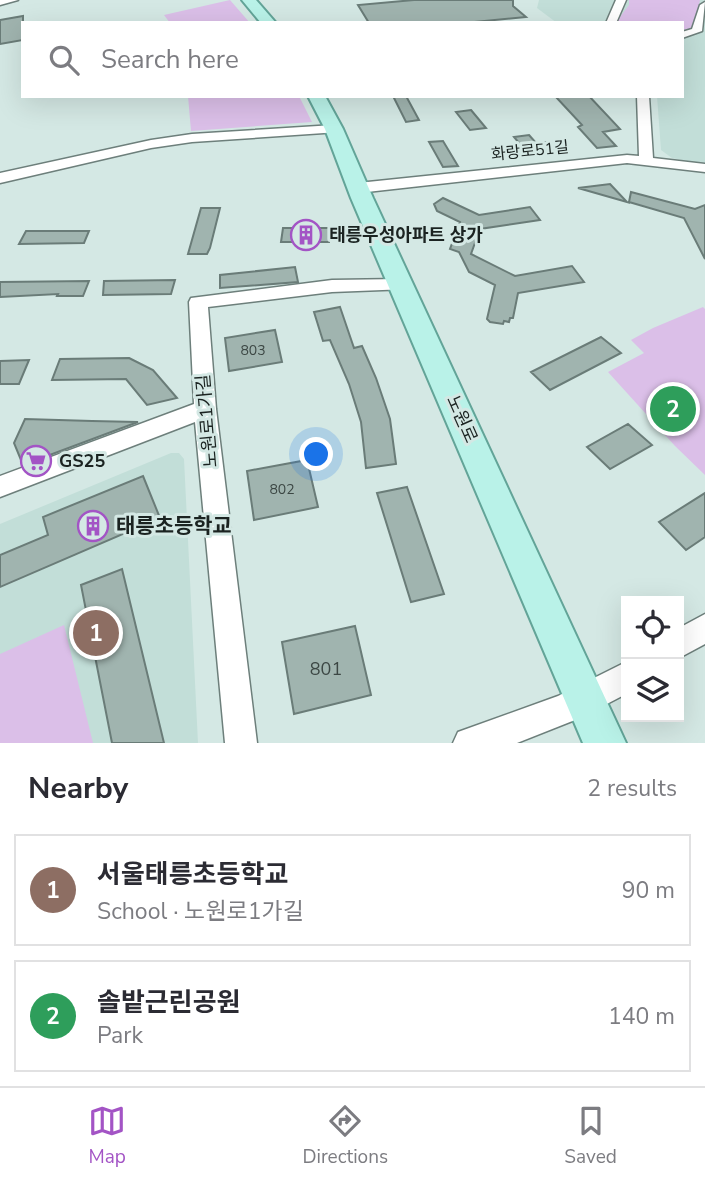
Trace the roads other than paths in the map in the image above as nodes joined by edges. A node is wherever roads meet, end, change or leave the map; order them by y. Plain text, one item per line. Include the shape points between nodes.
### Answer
1 (13, 0) edge
2 (249, 0) edge
3 (621, 0) edge
4 (0, 2) edge
5 (705, 5) edge
6 (267, 21) edge
7 (612, 21) edge
8 (684, 35) edge
9 (317, 98) edge
10 (643, 98) edge
11 (334, 129) junction
12 (646, 160) junction
13 (705, 168) edge
14 (0, 178) edge
15 (358, 188) junction
16 (401, 285) junction
17 (205, 409) junction
18 (0, 487) edge
19 (705, 628) edge
20 (684, 641) edge
21 (621, 680) edge
22 (587, 701) junction
23 (241, 743) edge
24 (469, 743) edge
25 (606, 743) edge

1 - 4 street
2 - 6 main road
3 - 7 street
5 - 8 street via 696,32
9 - 11 main road, 노원로
10 - 12 street
11 - 14 street via 151,144
11 - 15 main road, 노원로
12 - 13 street, 화랑로51길
12 - 15 street, 화랑로51길 via 599,161
15 - 16 main road, 노원로
16 - 17 street, 노원로1가길 via 332,286 198,302
16 - 22 main road, 노원로
17 - 18 street
17 - 23 street, 노원로1가길
19 - 20 street
21 - 22 street
22 - 24 street
22 - 25 main road, 노원로

